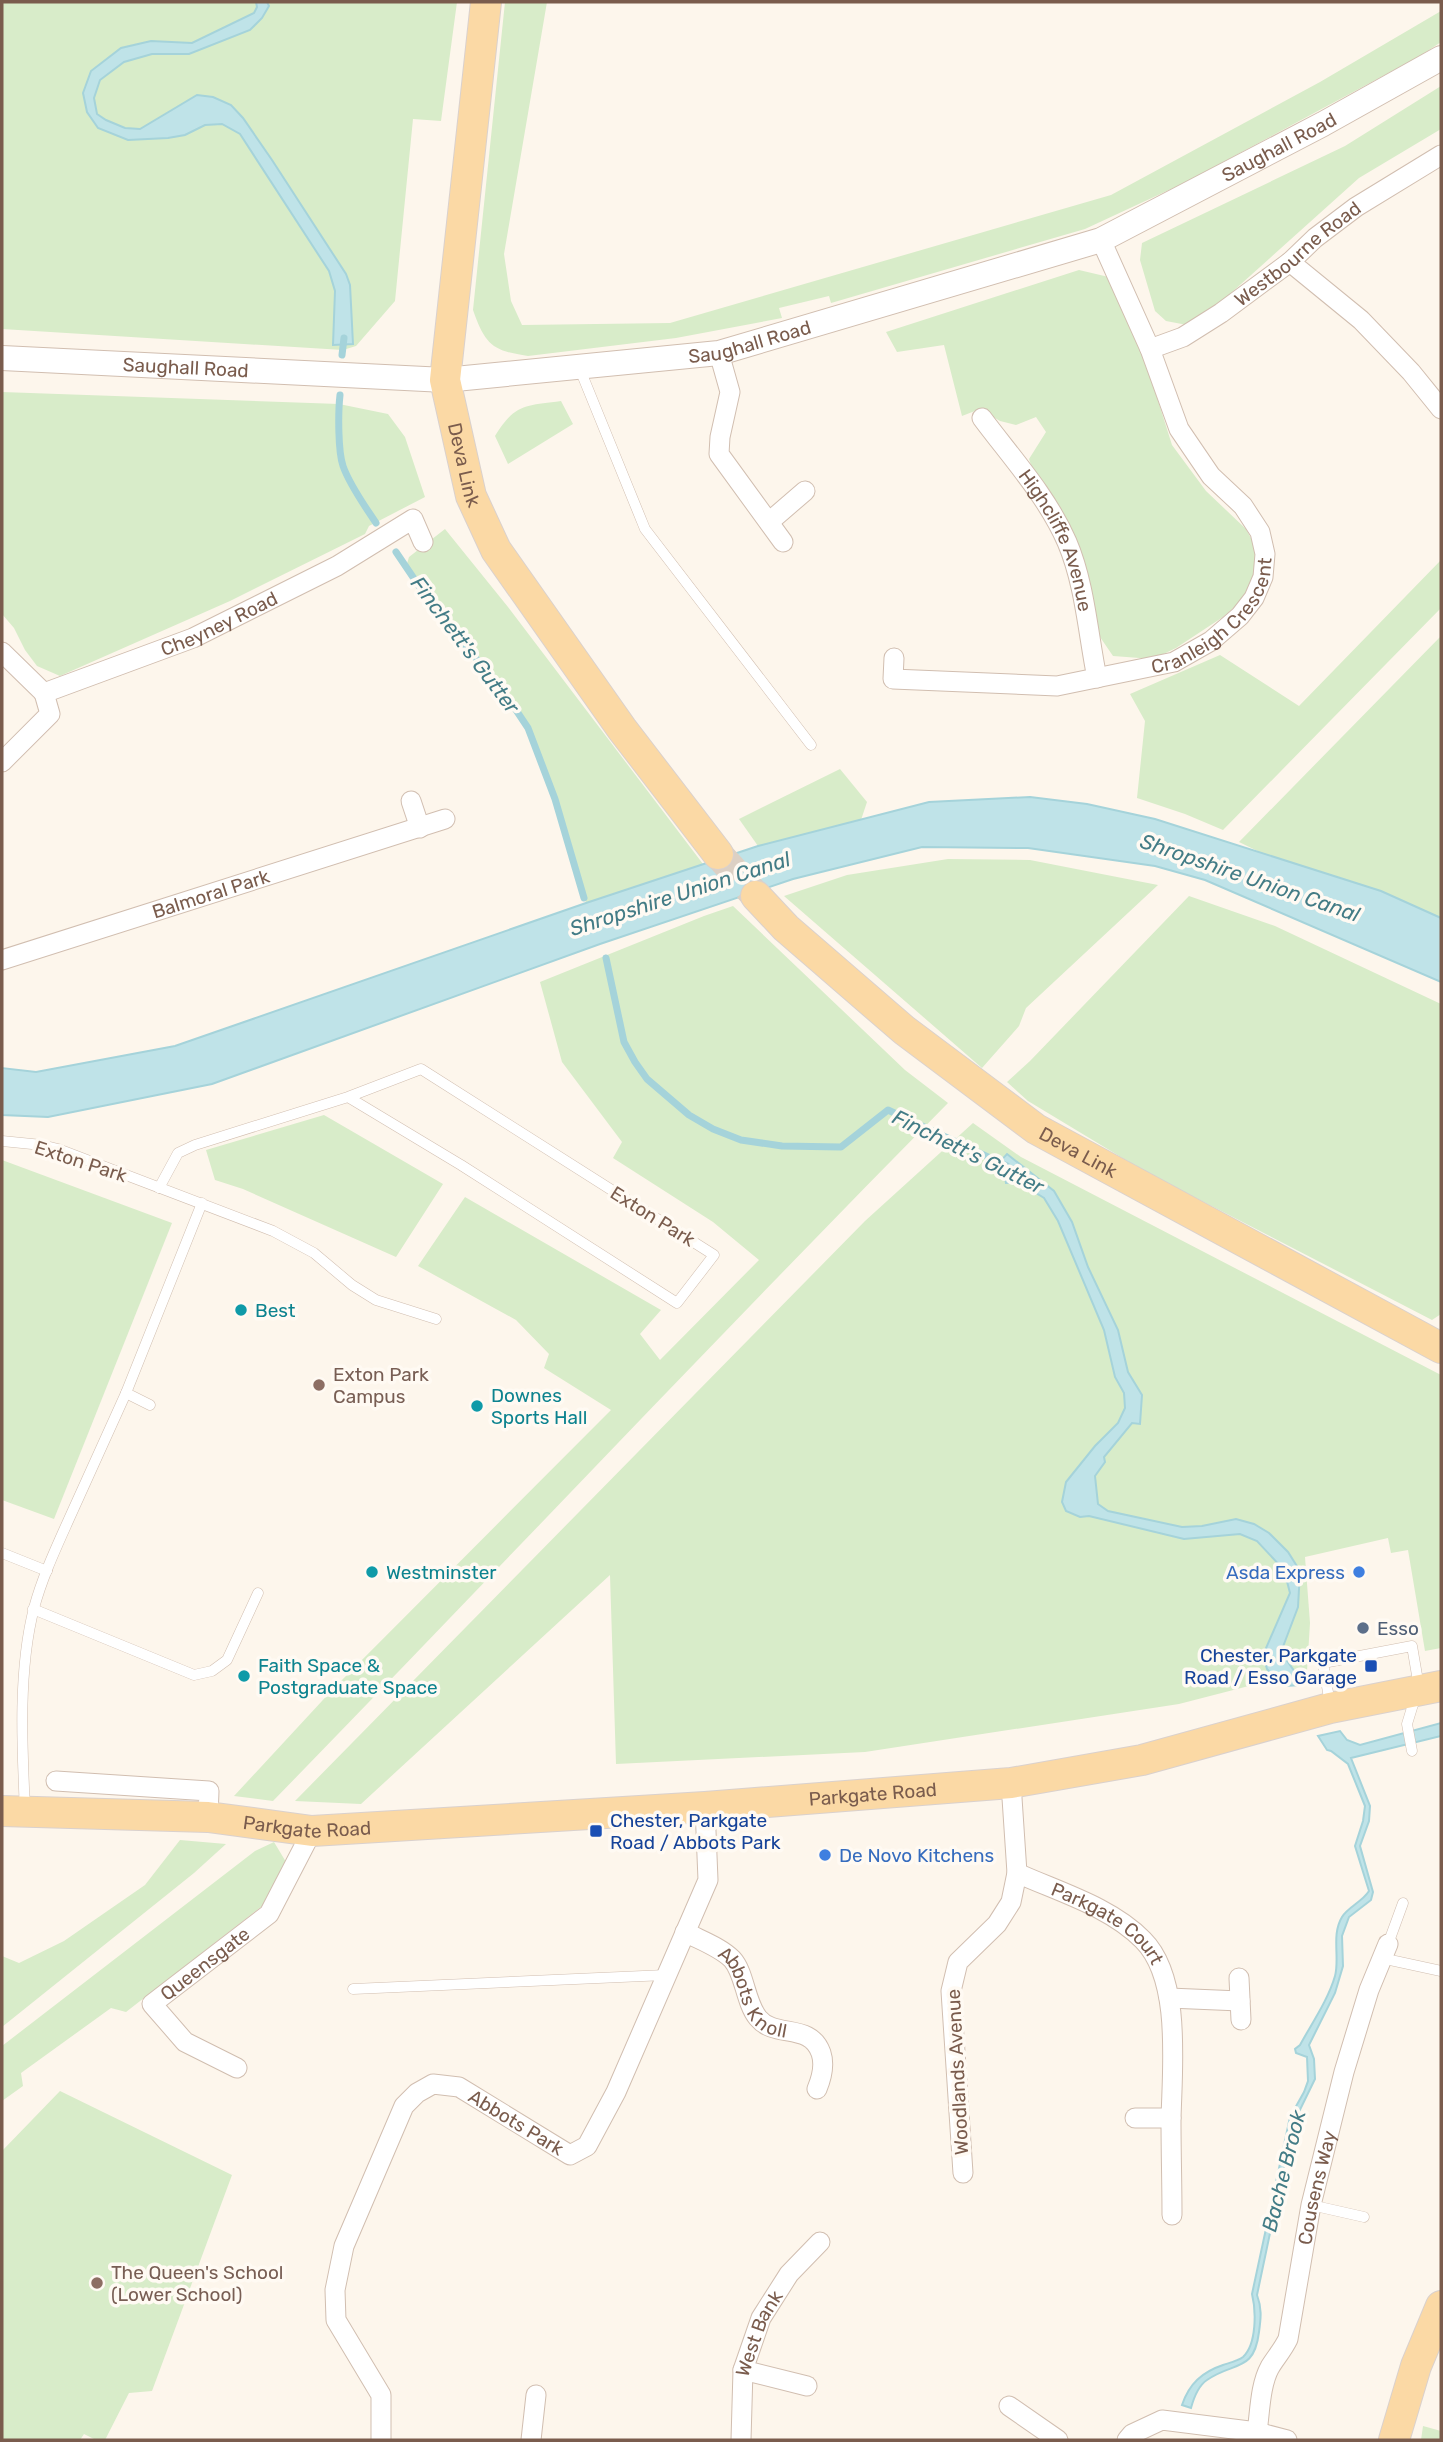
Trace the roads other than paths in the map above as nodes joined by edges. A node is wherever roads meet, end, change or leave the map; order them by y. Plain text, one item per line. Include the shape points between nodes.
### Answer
1 (486, 2) edge
2 (1441, 58) edge
3 (1441, 155) edge
4 (1101, 240) junction
5 (1290, 262) junction
6 (1150, 349) junction
7 (719, 354) junction
8 (2, 358) edge
9 (579, 367) junction
10 (445, 380) junction
11 (1441, 410) edge
12 (982, 418) dead end
13 (805, 491) dead end
14 (769, 522) junction
15 (423, 542) dead end
16 (783, 542) dead end
17 (2, 652) edge
18 (894, 659) dead end
19 (1097, 678) junction
20 (44, 692) junction
21 (811, 745) dead end
22 (2, 762) edge
23 (411, 801) dead end
24 (445, 820) dead end
25 (420, 828) junction
26 (718, 854) tunnel mouth
27 (756, 896) tunnel mouth
28 (2, 960) edge
29 (348, 1097) junction
30 (2, 1141) edge
31 (159, 1188) junction
32 (202, 1203) junction
33 (436, 1319) dead end
34 (1441, 1348) edge
35 (126, 1393) junction
36 (150, 1405) dead end
37 (2, 1553) edge
38 (47, 1571) junction
39 (258, 1593) dead end
40 (33, 1609) junction
41 (1428, 1689) edge
42 (1330, 1708) junction
43 (1412, 1751) dead end
44 (56, 1781) dead end
45 (1011, 1783) junction
46 (705, 1807) junction
47 (13, 1812) edge
48 (208, 1817) junction
49 (312, 1831) junction
50 (1017, 1873) junction
51 (1403, 1903) dead end
52 (685, 1932) junction
53 (1385, 1951) junction
54 (1441, 1971) edge
55 (666, 1975) junction
56 (1239, 1978) dead end
57 (353, 1989) dead end
58 (1169, 1998) junction
59 (237, 2068) dead end
60 (817, 2089) dead end
61 (1135, 2118) dead end
62 (1171, 2118) junction
63 (962, 2173) dead end
64 (1311, 2205) junction
65 (1172, 2215) dead end
66 (1364, 2217) dead end
67 (820, 2242) dead end
68 (1441, 2306) edge
69 (743, 2370) junction
70 (807, 2386) dead end
71 (536, 2395) dead end
72 (1009, 2406) dead end
73 (1256, 2432) junction
74 (1217, 2434) edge
75 (381, 2440) edge
76 (531, 2440) edge
77 (741, 2440) edge
78 (1058, 2440) edge
79 (1127, 2440) edge
80 (1287, 2440) edge
81 (1394, 2440) edge

1 - 10 main road, Deva Link
2 - 4 street, Saughall Road
3 - 5 street, Westbourne Road via 1356,207
4 - 6 street, Cranleigh Crescent
4 - 7 street, Saughall Road
5 - 6 street, Westbourne Road via 1183,337
5 - 11 street via 1361,320
6 - 19 street, Cranleigh Crescent via 1179,429 1211,475 1243,506 1261,532 1263,577 1240,616 1211,640 1174,662
7 - 9 street, Saughall Road
7 - 14 street via 730,392 719,454
8 - 10 street, Saughall Road
9 - 10 street, Saughall Road
9 - 21 lane via 645,528
10 - 26 main road, Deva Link via 471,496 496,550 622,729
12 - 19 street, Highcliffe Avenue via 1045,502 1068,543
13 - 14 street
14 - 16 street
15 - 20 street, Cheyney Road via 413,519 337,566 193,638
17 - 20 street
18 - 19 street, Cranleigh Crescent via 893,679 1057,686
20 - 22 street via 50,714
23 - 25 street
24 - 25 street, Balmoral Park
25 - 28 street, Balmoral Park
27 - 34 main road, Deva Link via 786,928 904,1030 1036,1129
29 - 29 lane, Exton Park via 421,1069 714,1255 677,1303
29 - 31 lane, Exton Park via 177,1153
30 - 31 lane, Exton Park via 50,1147
31 - 32 lane, Exton Park
32 - 33 lane, Exton Park via 314,1253 376,1300
32 - 35 lane
35 - 36 lane
35 - 38 lane
37 - 38 lane
38 - 40 lane
39 - 40 lane via 227,1660 212,1671 194,1675
40 - 47 lane
41 - 42 main road, Parkgate Road
41 - 42 lane via 1412,1646 1323,1663
41 - 43 lane via 1413,1699 1407,1724
42 - 45 main road, Parkgate Road via 1142,1760
44 - 48 street via 209,1791
45 - 46 main road, Parkgate Road
45 - 50 street, Woodlands Avenue
46 - 49 main road, Parkgate Road
46 - 52 street, Abbots Park via 708,1880
47 - 48 main road, Parkgate Road
48 - 49 main road, Parkgate Road
49 - 59 street, Queensgate via 269,1914 152,2004 186,2042
50 - 58 street, Parkgate Court via 1122,1922 1146,1942
50 - 63 street, Woodlands Avenue via 1011,1902 997,1924 958,1962 953,1975
51 - 53 lane
52 - 55 street, Abbots Park
52 - 60 street, Abbots Knoll via 734,1961 761,2021 812,2038 823,2059
53 - 54 lane
53 - 64 street, Cousens Way via 1345,2072
55 - 57 lane
55 - 75 street, Abbots Park via 616,2092 587,2146 570,2155 459,2087 433,2084 404,2106 344,2246 335,2290 336,2320 381,2395
56 - 58 street via 1240,2010
58 - 62 street, Parkgate Court via 1174,2061
61 - 62 street
62 - 65 street, Parkgate Court
64 - 66 lane
64 - 73 street, Cousens Way via 1288,2339 1270,2366
67 - 69 street, West Bank via 789,2274 761,2318
68 - 81 main road via 1416,2366
69 - 70 street
69 - 77 street, West Bank
71 - 76 street
72 - 78 street
73 - 74 street
73 - 80 street
74 - 79 street via 1162,2420

